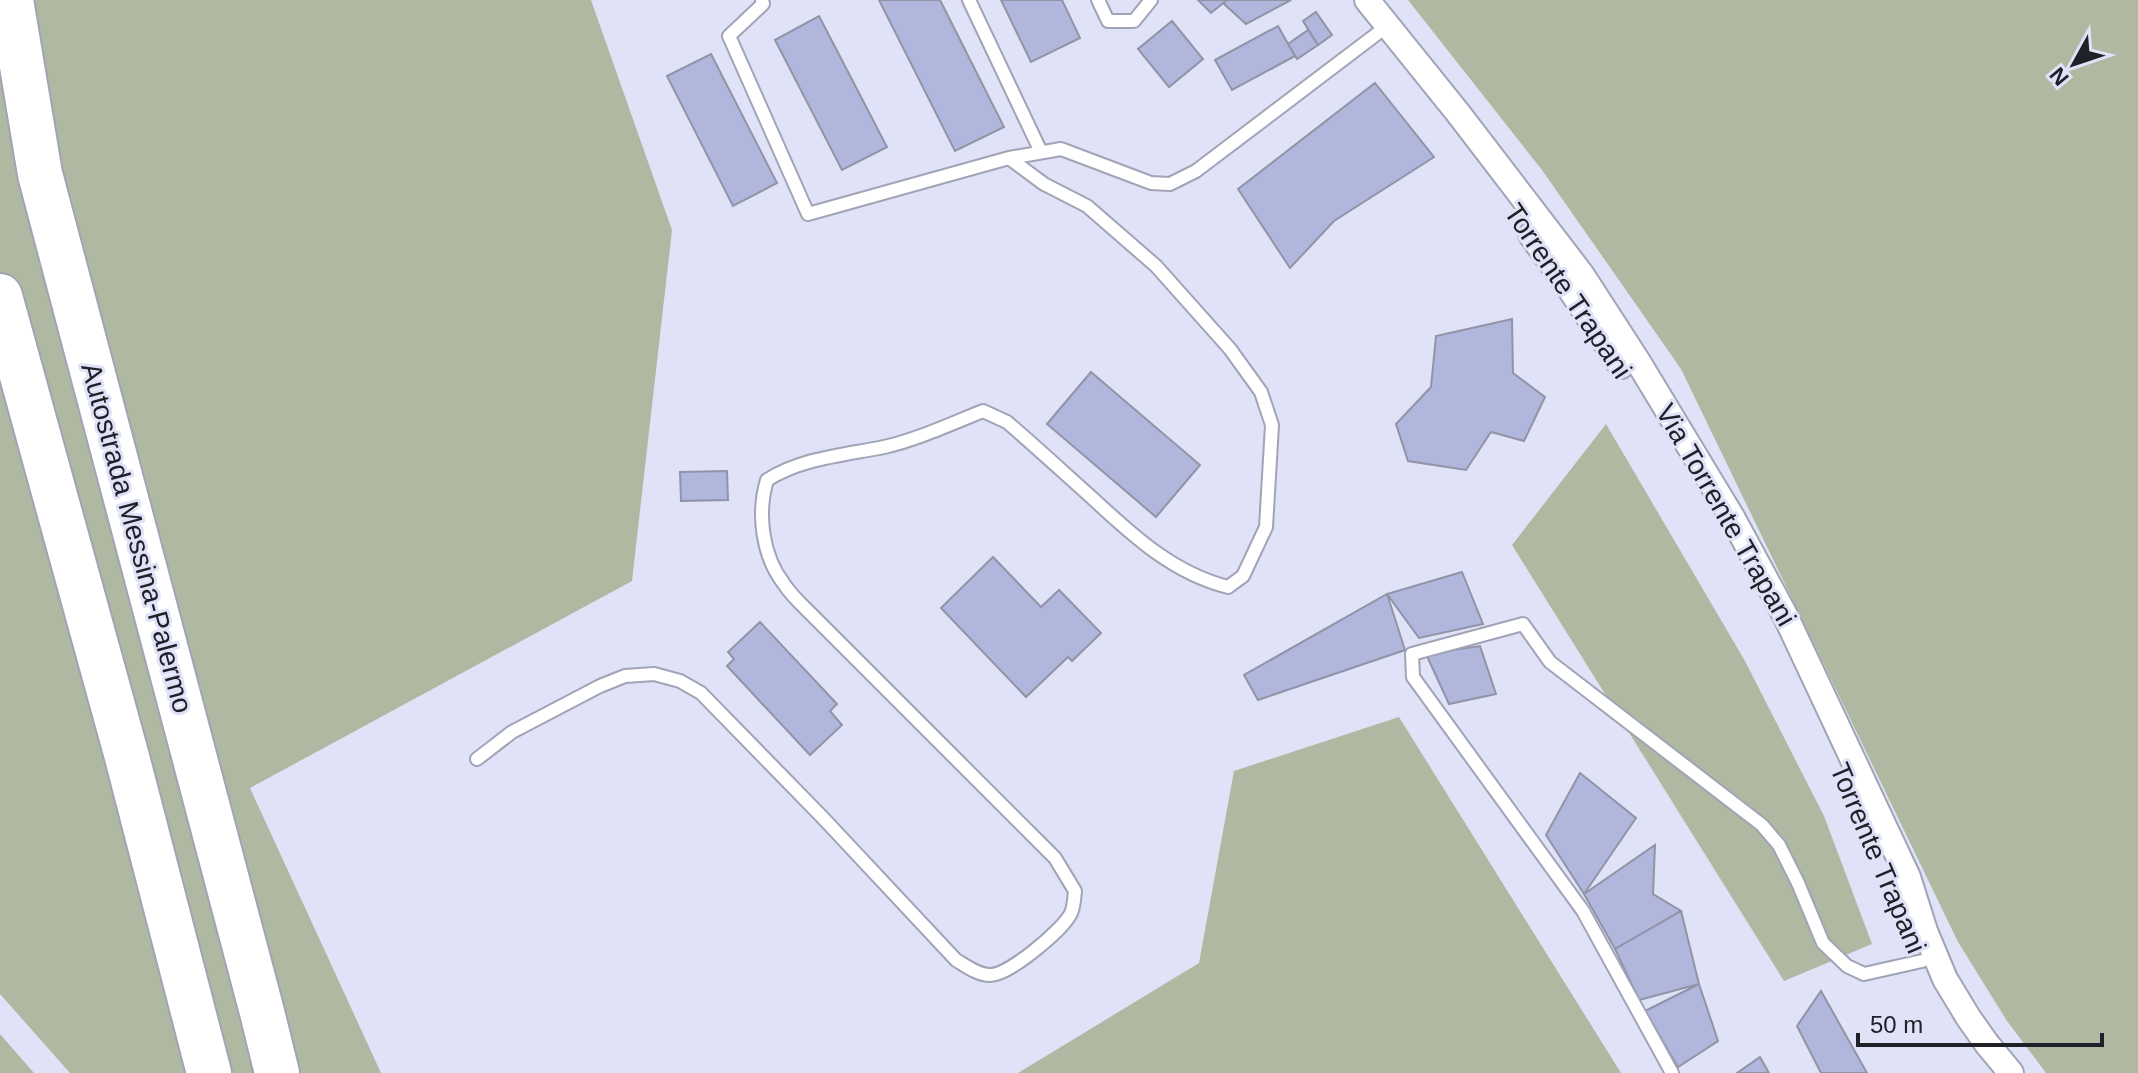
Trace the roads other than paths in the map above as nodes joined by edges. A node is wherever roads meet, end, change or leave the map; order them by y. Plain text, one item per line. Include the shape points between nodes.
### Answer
1 (11, 0) edge
2 (762, 0) edge
3 (969, 0) edge
4 (1098, 0) edge
5 (1151, 0) edge
6 (1347, 0) edge
7 (1367, 0) edge
8 (1378, 33) junction
9 (1041, 152) junction
10 (1009, 158) junction
11 (0, 296) edge
12 (477, 759) dead end
13 (1922, 961) junction
14 (209, 1073) edge
15 (277, 1073) edge
16 (1672, 1073) edge
17 (1991, 1073) edge
18 (2011, 1073) edge

1 - 15 highway, Autostrada Messina-Palermo via 40,174
2 - 10 lane via 729,36 808,214
3 - 9 lane
4 - 5 lane via 1108,21 1134,21
6 - 8 street, Torrente Trapani
7 - 18 street, Via Torrente Trapani via 1582,275 1732,517 1785,615 1908,877 1945,979
8 - 9 lane via 1196,171 1170,184 1151,183 1061,149
8 - 13 street, Torrente Trapani via 1568,286 1719,526 1888,869
9 - 10 lane
10 - 12 lane via 1087,206 1156,266 1261,392 1272,425 1266,527 1243,576 1228,587 1168,561 1007,422 983,411 887,446 784,469 767,480 763,525 767,551 782,582 1055,858 1075,891 1071,914 1051,937 1014,966 992,975 956,960 701,693 680,681 654,674 625,676 512,732
11 - 14 highway
13 - 16 lane via 1864,974 1847,966 1823,943 1779,845 1762,825 1550,662 1523,624 1412,654 1413,677 1583,911
13 - 17 street, Torrente Trapani via 1950,1015

